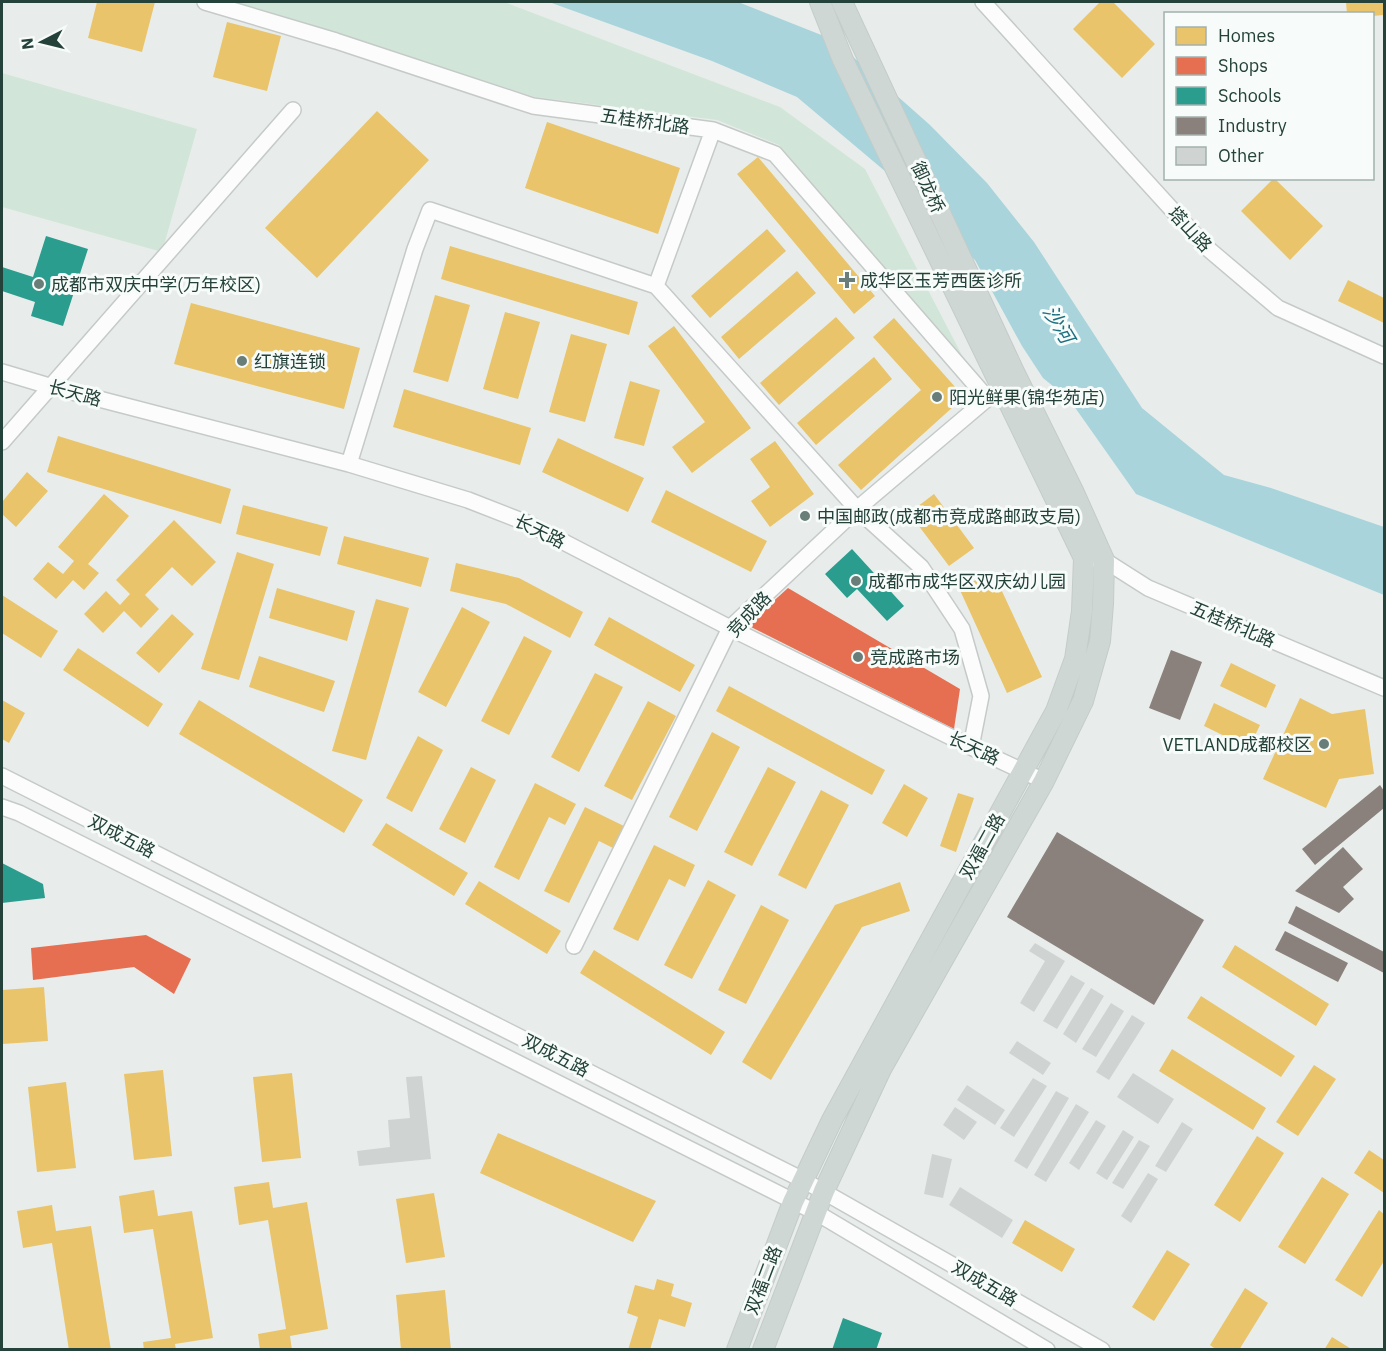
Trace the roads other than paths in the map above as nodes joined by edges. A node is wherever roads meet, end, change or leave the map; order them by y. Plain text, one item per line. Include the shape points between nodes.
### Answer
1 (205, 2) edge
2 (820, 2) edge
3 (842, 2) edge
4 (982, 2) edge
5 (293, 110) dead end
6 (713, 130) junction
7 (656, 286) junction
8 (975, 334) joint
9 (1384, 356) edge
10 (2, 372) edge
11 (1014, 372) joint
12 (50, 386) junction
13 (995, 393) junction
14 (2, 442) edge
15 (349, 464) junction
16 (857, 508) junction
17 (1084, 558) junction
18 (1104, 560) junction
19 (730, 628) junction
20 (1384, 688) edge
21 (970, 747) junction
22 (1023, 771) junction
23 (2, 776) edge
24 (1044, 781) junction
25 (2, 807) edge
26 (574, 946) dead end
27 (803, 1179) junction
28 (824, 1191) junction
29 (793, 1202) junction
30 (817, 1213) junction
31 (737, 1350) edge
32 (763, 1350) edge
33 (1047, 1350) edge
34 (1102, 1350) edge

1 - 6 street, 五桂桥北路 via 533,106
2 - 8 main road, 御龙桥 via 843,60
3 - 11 main road, 御龙桥
4 - 9 street, 塔山路 via 1206,247 1278,308
5 - 12 street
6 - 7 street
6 - 13 street, 五桂桥北路 via 775,154
7 - 15 street via 429,210
7 - 16 street
8 - 13 main road, 双福二路
10 - 12 street, 长天路
11 - 18 main road, 双福二路
12 - 14 street
12 - 15 street, 长天路
13 - 16 street, 竞成路
13 - 17 main road, 双福二路
15 - 19 street, 长天路 via 468,500 527,523
16 - 19 street, 竞成路
16 - 21 street via 921,567 962,628 981,696
17 - 18 street, 五桂桥北路
17 - 22 main road, 双福二路 via 1075,659 1056,711
18 - 20 street, 五桂桥北路 via 1148,588
18 - 24 main road, 双福二路 via 1100,641 1094,668 1083,701
19 - 21 street, 长天路
19 - 26 street, 竞成路
21 - 22 street, 长天路
22 - 24 street, 长天路
22 - 27 main road, 双福二路
23 - 27 street, 双成五路
24 - 28 main road, 双福二路 via 881,1069
25 - 29 street, 双成五路
27 - 28 street, 双成五路
27 - 29 main road, 双福二路
28 - 30 main road, 双福二路
28 - 34 street, 双成五路
29 - 30 street, 双成五路
29 - 31 main road, 双福二路
30 - 32 main road, 双福二路
30 - 33 street, 双成五路

